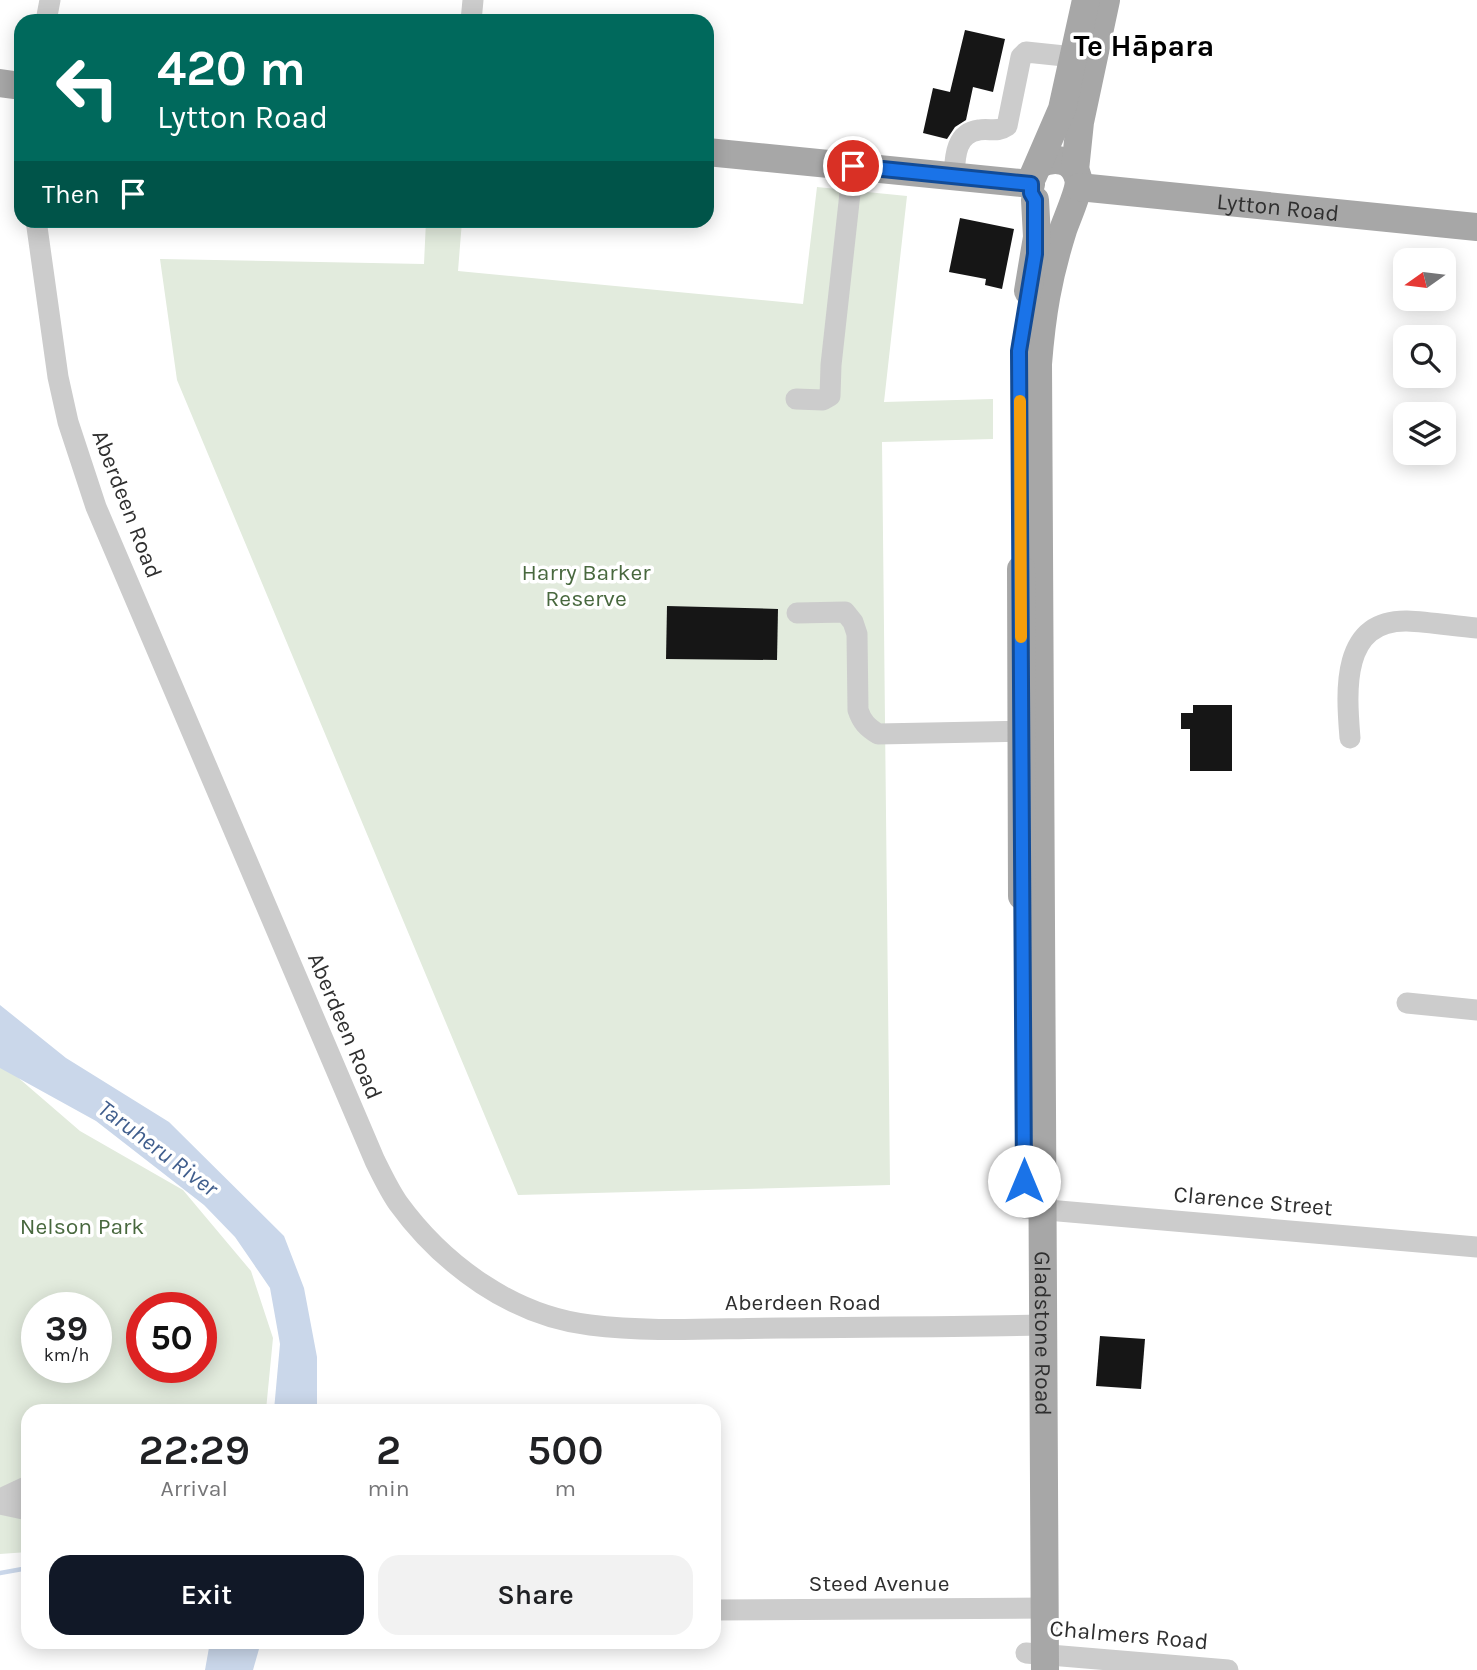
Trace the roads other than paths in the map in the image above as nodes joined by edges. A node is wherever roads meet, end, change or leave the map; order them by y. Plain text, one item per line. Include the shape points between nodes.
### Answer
1 (1086, 0) edge
2 (1106, 0) edge
3 (1074, 57) junction
4 (714, 153) edge
5 (853, 166) junction
6 (954, 176) junction
7 (1035, 183) junction
8 (1075, 186) junction
9 (1477, 227) edge
10 (37, 228) edge
11 (796, 399) dead end
12 (797, 613) dead end
13 (1477, 628) edge
14 (1031, 731) junction
15 (1350, 738) dead end
16 (1407, 1003) dead end
17 (1477, 1010) edge
18 (1033, 1208) junction
19 (1477, 1247) edge
20 (1034, 1326) junction
21 (21, 1490) edge
22 (0, 1502) edge
23 (21, 1508) edge
24 (1035, 1608) junction
25 (721, 1610) edge
26 (1036, 1662) edge
27 (1228, 1670) edge

1 - 3 main road, Gladstone Road
2 - 8 main road, Gladstone Road via 1080,122
3 - 6 street via 1026,52 1021,57 1007,126 1000,131 980,129 967,134 956,148
3 - 7 main road, Gladstone Road via 1062,110
4 - 5 main road
5 - 6 main road
5 - 11 street via 830,396
6 - 7 main road
7 - 8 main road via 1042,206 1053,208
7 - 8 main road via 1058,159 1068,163
7 - 14 main road, Gladstone Road via 1035,254 1019,351
8 - 9 main road, Lytton Road
8 - 14 main road, Gladstone Road via 1045,298 1038,364
10 - 20 street, Aberdeen Road via 58,377 96,506 375,1161 397,1202 429,1240 465,1273 499,1294 533,1310 588,1325 666,1329
12 - 14 street via 845,612 853,622 858,710 867,727 878,734
13 - 15 street via 1396,622 1373,628 1353,655 1347,705
14 - 18 main road, Gladstone Road
16 - 17 street
18 - 19 street, Clarence Street
18 - 20 main road, Gladstone Road
20 - 24 main road, Gladstone Road
21 - 22 street
22 - 23 street
24 - 25 street, Steed Avenue
24 - 26 main road, Gladstone Road
26 - 27 street, Chalmers Road

